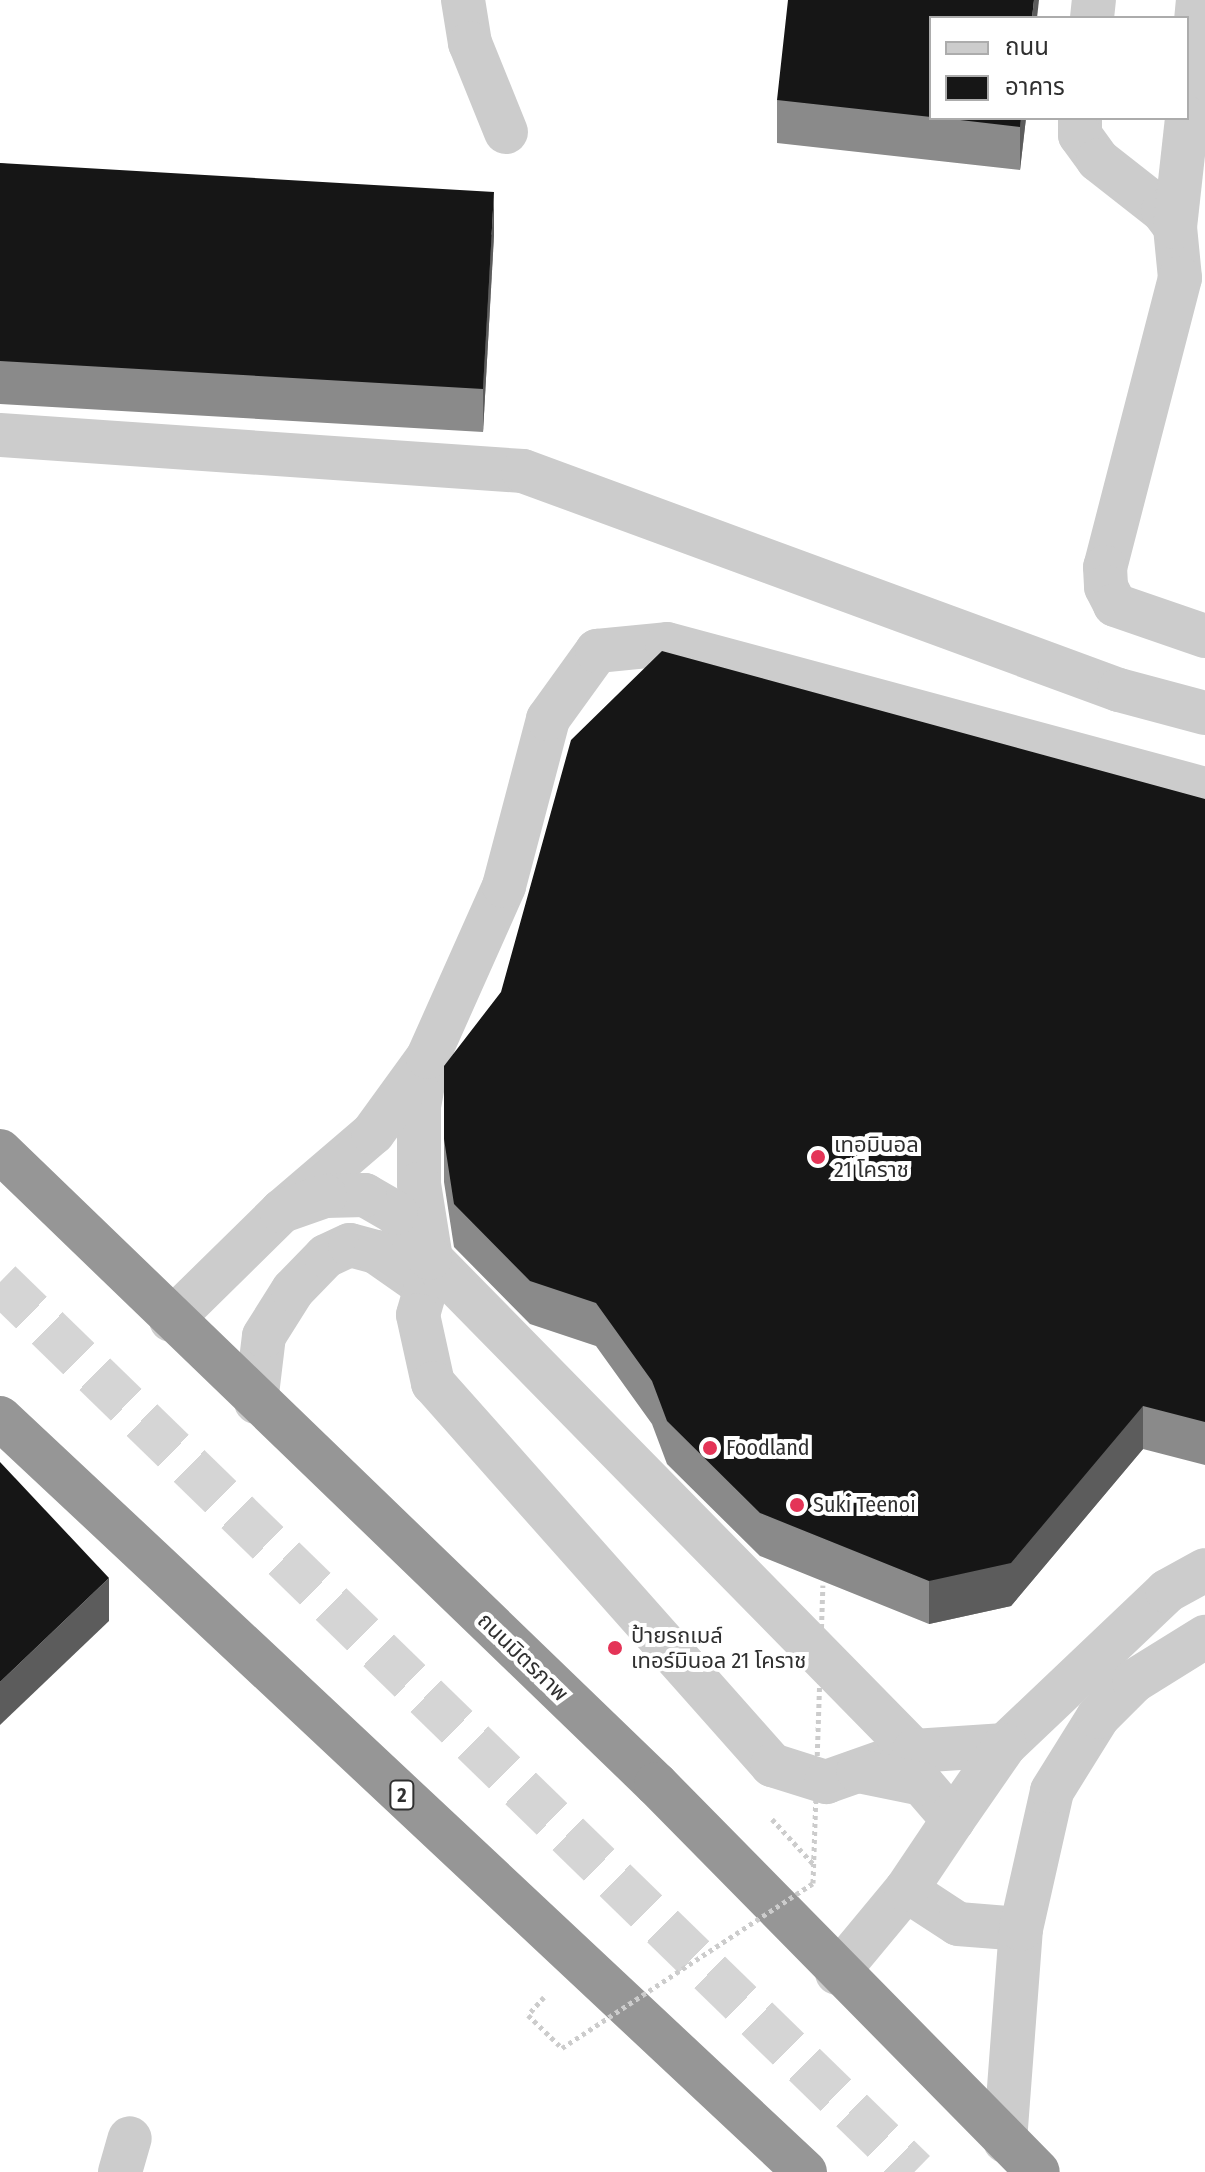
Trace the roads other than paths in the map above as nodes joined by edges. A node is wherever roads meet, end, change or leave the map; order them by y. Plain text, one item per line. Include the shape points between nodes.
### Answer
1 (463, 0) edge
2 (1198, 0) edge
3 (1189, 96) edge
4 (1080, 120) edge
5 (1187, 120) edge
6 (506, 132) dead end
7 (1175, 227) junction
8 (1193, 282) edge
9 (0, 435) edge
10 (1205, 636) edge
11 (1205, 713) edge
12 (1205, 789) edge
13 (428, 1057) junction
14 (0, 1151) edge
15 (282, 1211) junction
16 (428, 1272) junction
17 (171, 1320) junction
18 (256, 1402) junction
19 (0, 1418) edge
20 (1205, 1570) edge
21 (1205, 1637) edge
22 (1005, 1745) junction
23 (914, 1751) junction
24 (858, 1771) junction
25 (953, 1820) junction
26 (906, 1890) junction
27 (1021, 1929) junction
28 (837, 1973) junction
29 (1005, 2141) junction
30 (799, 2170) edge
31 (1038, 2172) edge

1 - 6 street via 470,43
2 - 3 street
4 - 7 street via 1080,135 1098,160 1163,211
5 - 7 street
7 - 8 street
8 - 10 street via 1105,567 1115,605
9 - 11 street via 523,471 1119,690
12 - 13 street via 667,644 597,651 548,719 504,886
13 - 15 street via 373,1133
13 - 16 street via 419,1106 419,1184
14 - 17 highway, ถนนมิตรภาพ
15 - 16 street via 325,1196 365,1195 396,1213
15 - 17 street
16 - 18 street via 350,1245 326,1256 293,1290 264,1336
16 - 23 street
16 - 24 street via 418,1315 433,1383 772,1765 826,1782
17 - 18 highway, ถนนมิตรภาพ
18 - 28 highway, ถนนมิตรภาพ via 656,1784
19 - 30 highway, 2
20 - 22 street via 1167,1591
21 - 27 street via 1134,1681 1072,1752 1052,1791
22 - 23 street
22 - 25 street
23 - 24 street
24 - 25 street via 922,1784
25 - 26 street
26 - 27 street via 958,1924
26 - 28 street
27 - 29 street
28 - 29 highway, ถนนมิตรภาพ
29 - 31 highway, ถนนมิตรภาพ

